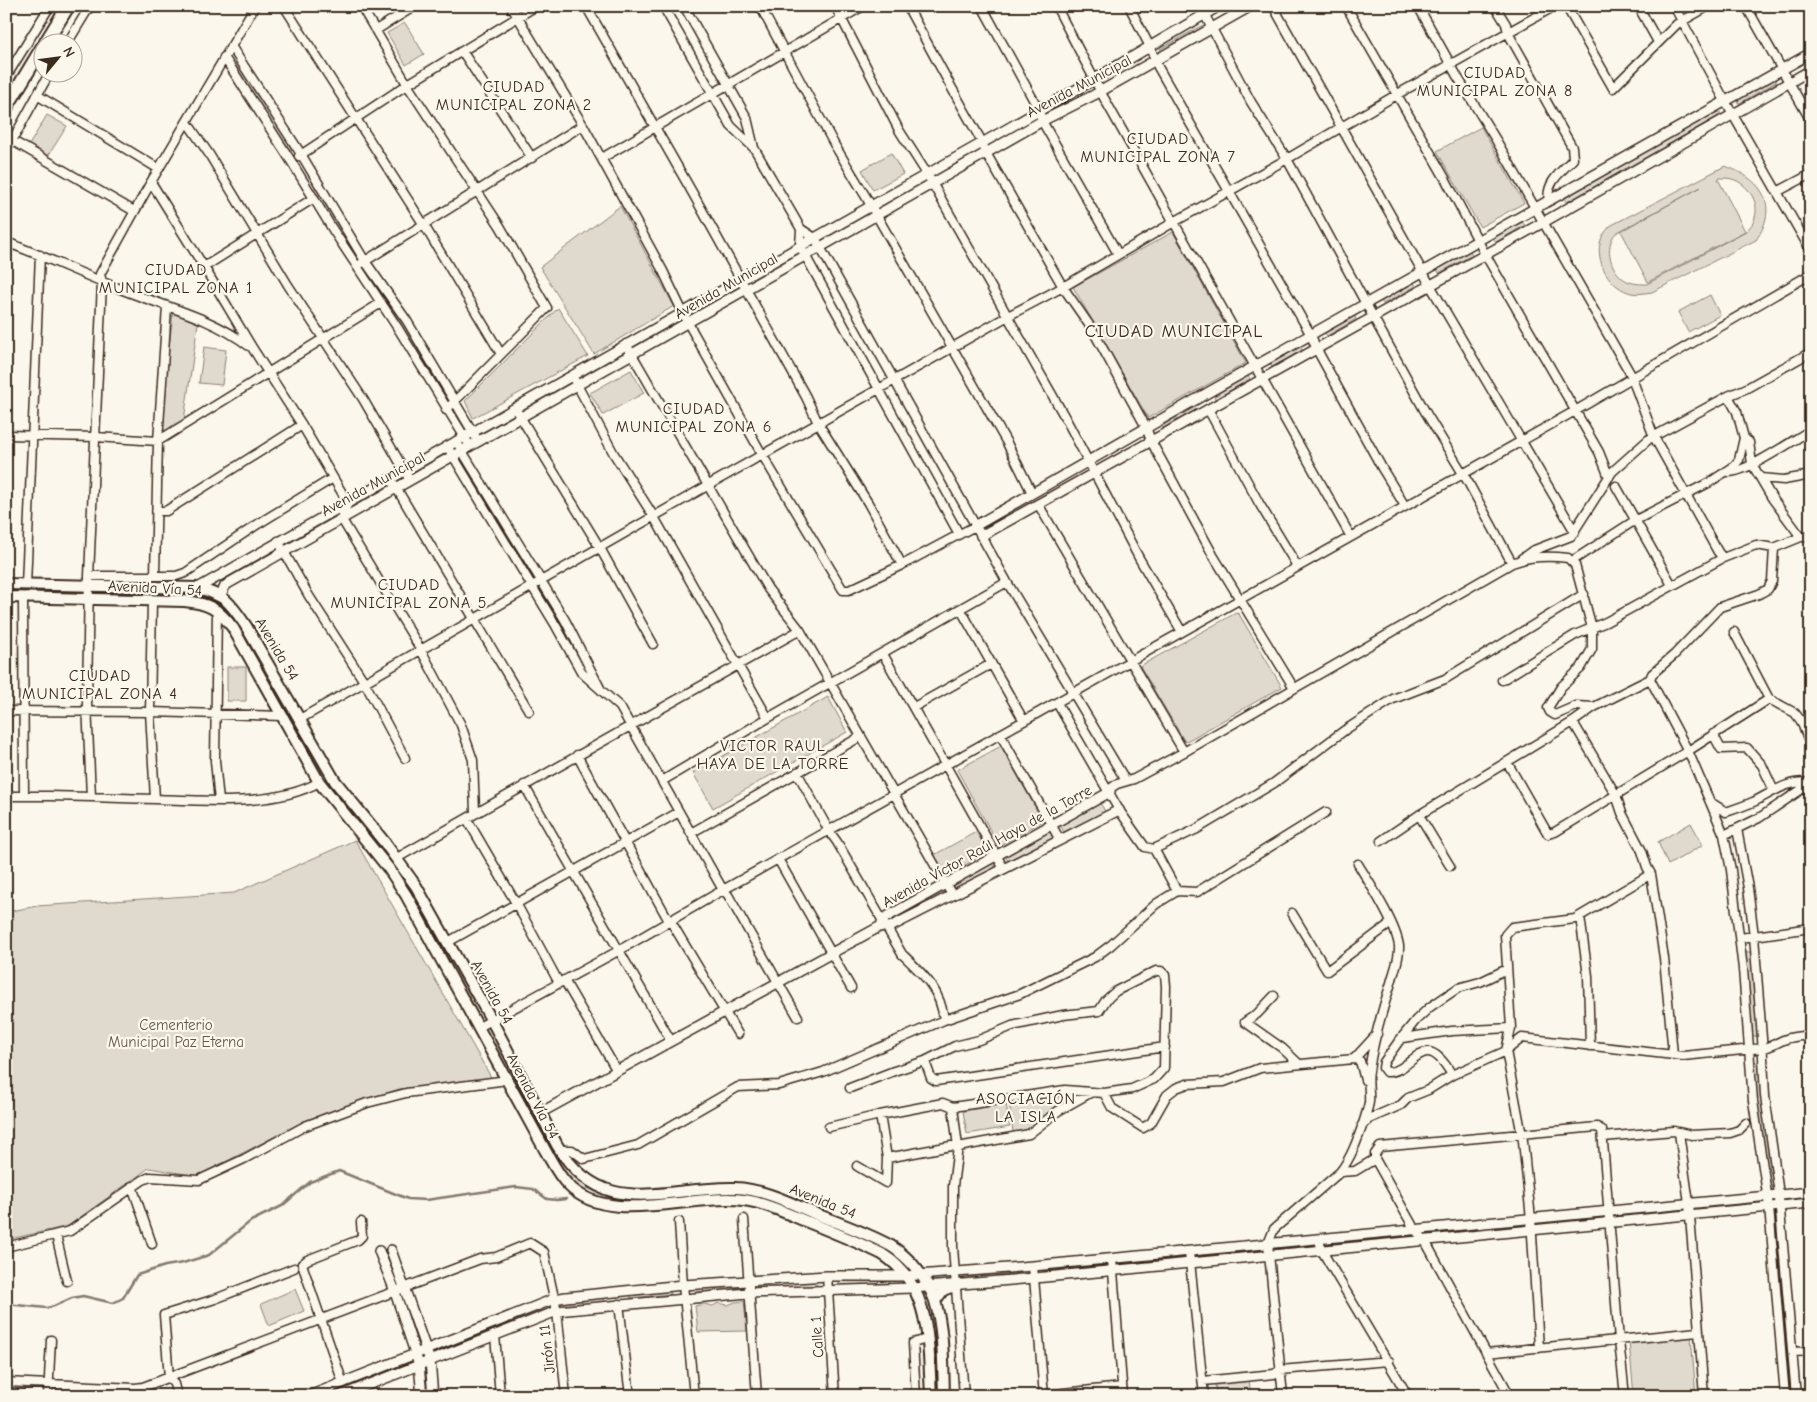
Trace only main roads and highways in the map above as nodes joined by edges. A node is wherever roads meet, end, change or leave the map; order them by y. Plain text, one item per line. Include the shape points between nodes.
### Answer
1 (68, 6) edge
2 (52, 32) edge
3 (32, 65) edge
4 (6, 108) edge
5 (6, 584) edge
6 (6, 597) edge
7 (957, 1285) road end
8 (935, 1301) junction
9 (931, 1396) edge
10 (944, 1396) edge

1 - 2 highway
3 - 4 highway
5 - 8 main road, Avenida 54 via 89,581 198,588 221,596 246,626 335,781 416,886 570,1164 600,1188 634,1196 737,1188 775,1197 849,1227 904,1255 928,1286
6 - 9 main road, Avenida Vía 54 via 199,603 217,610 233,628 319,782 406,895 561,1178 588,1200 616,1207 714,1199 747,1201 774,1208 889,1258 913,1288 924,1312
7 - 8 main road via 943,1290
8 - 10 main road, Avenida 54

